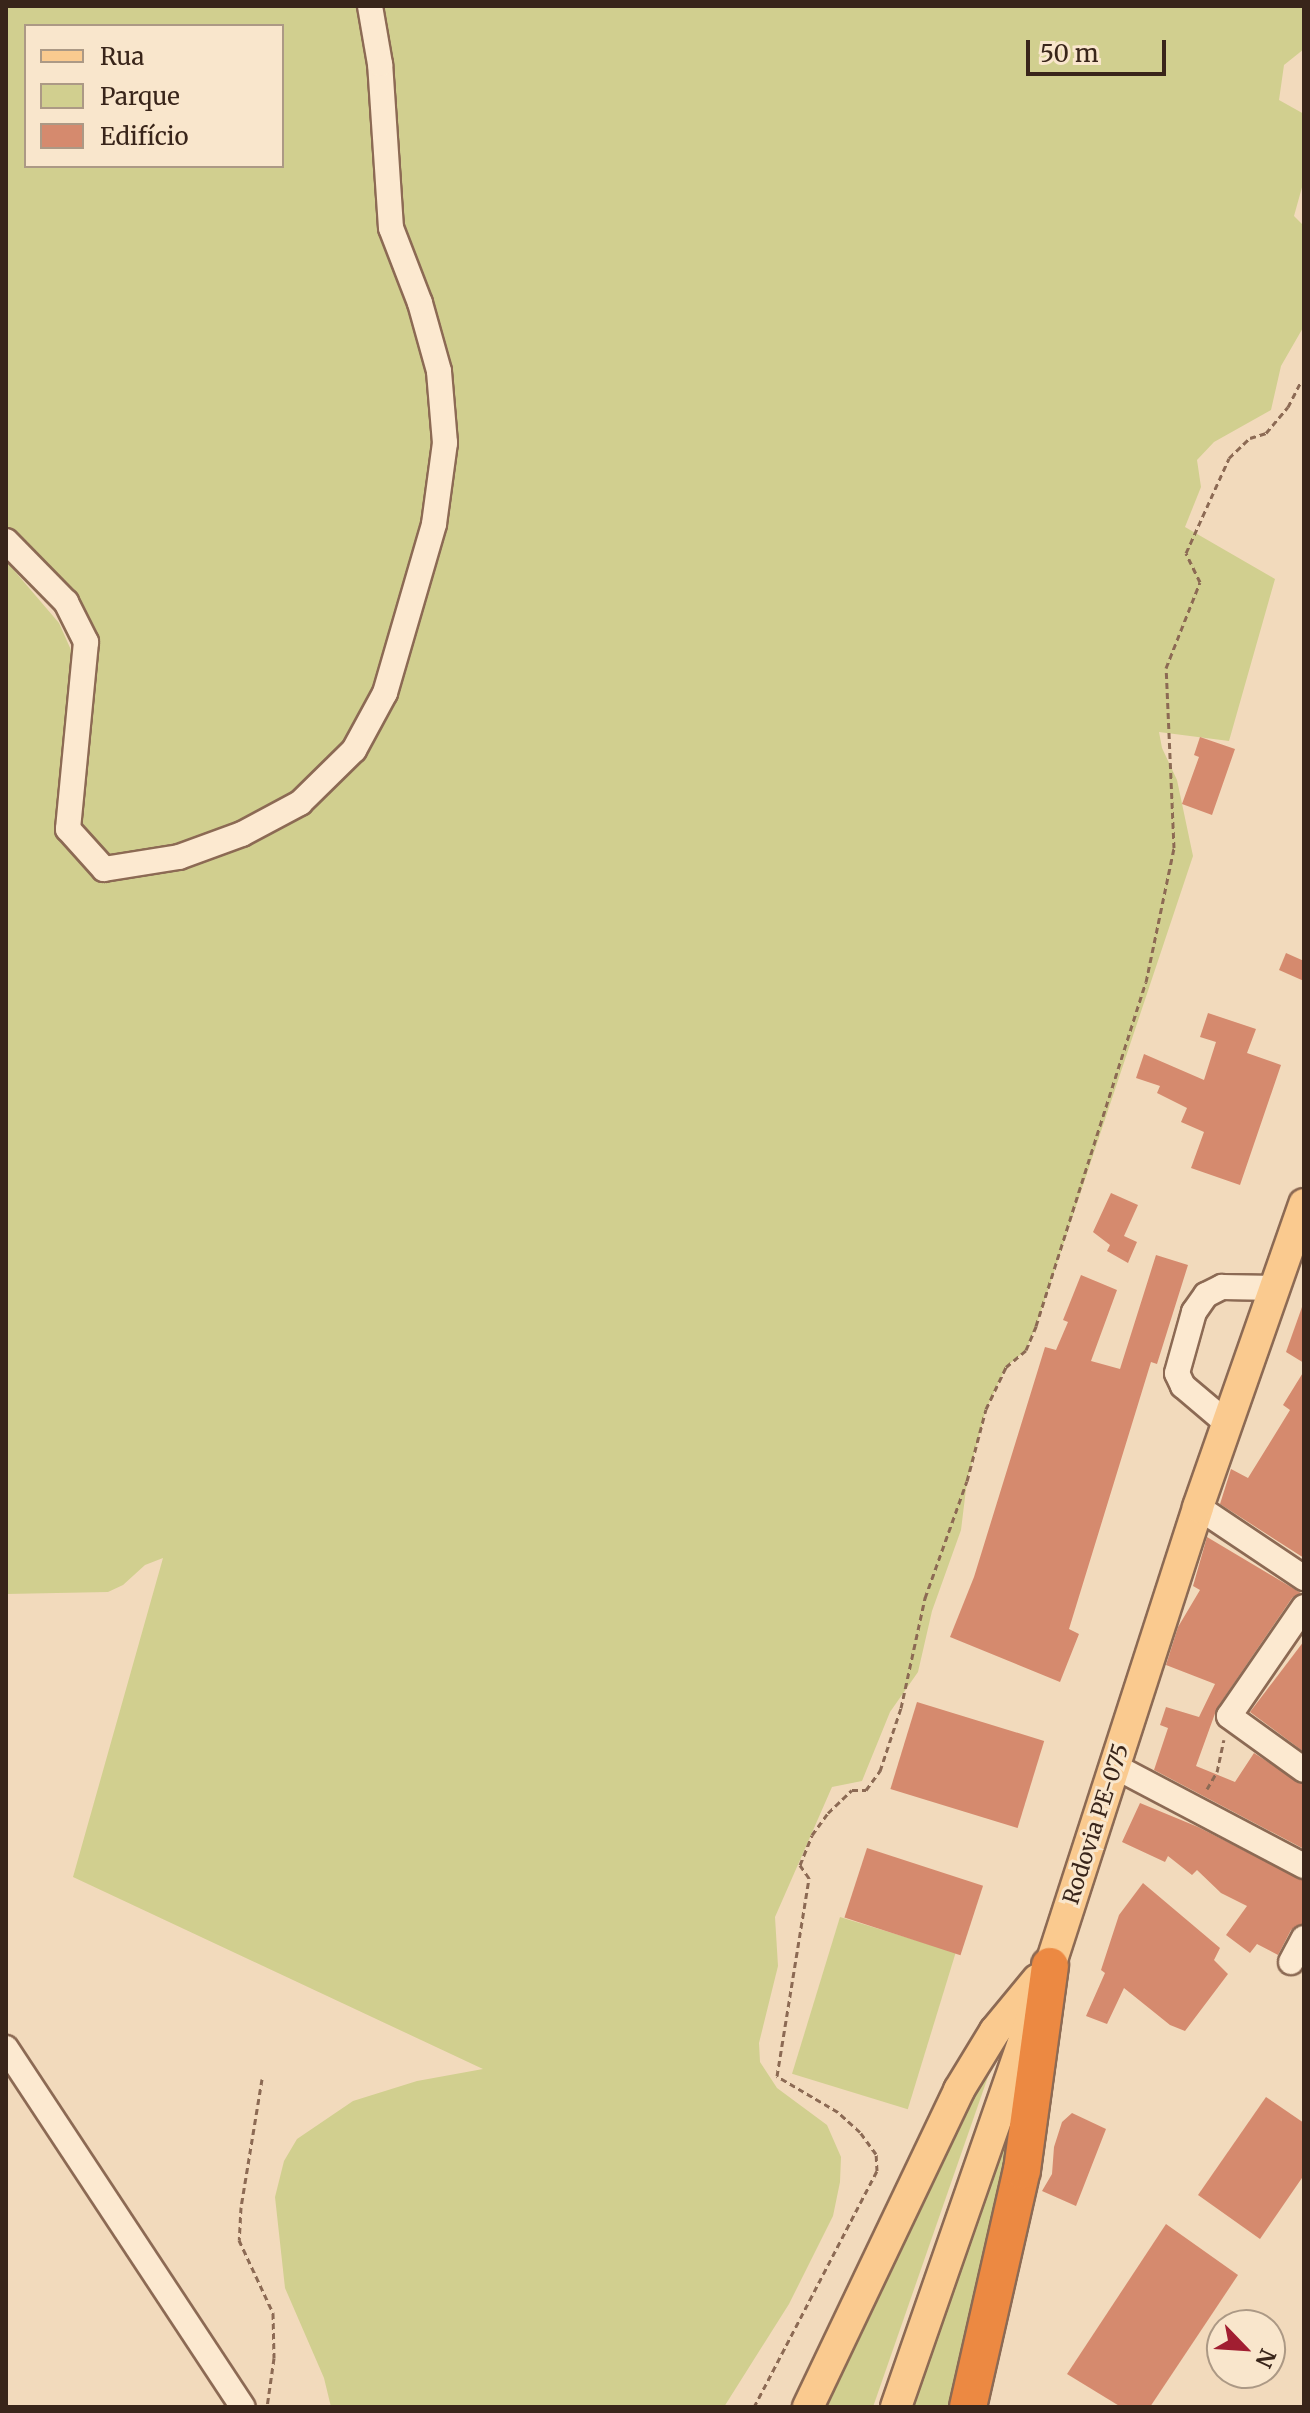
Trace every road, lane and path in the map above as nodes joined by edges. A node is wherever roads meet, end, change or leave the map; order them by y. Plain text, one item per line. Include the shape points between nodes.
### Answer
1 (370, 6) edge
2 (1301, 381) dead end
3 (6, 541) edge
4 (1304, 1204) edge
5 (1298, 1247) edge
6 (1276, 1288) junction
7 (1228, 1424) junction
8 (1198, 1507) junction
9 (1304, 1578) edge
10 (1304, 1607) edge
11 (1229, 1716) junction
12 (1116, 1767) junction
13 (1304, 1770) edge
14 (1196, 1810) junction
15 (1304, 1866) edge
16 (1304, 1938) edge
17 (1291, 1962) dead end
18 (1050, 1966) junction
19 (6, 2048) edge
20 (262, 2079) dead end
21 (243, 2407) edge
22 (267, 2407) edge
23 (754, 2407) edge
24 (808, 2407) edge
25 (896, 2407) edge
26 (968, 2407) edge

1 - 3 street via 380,64 391,228 439,371 445,443 434,524 385,693 354,750 300,803 242,834 179,857 104,869 68,829 86,642 66,602
2 - 23 path via 1266,433 1250,438 1229,458 1186,553 1200,582 1166,668 1174,848 1146,982 1036,1326 1026,1350 1006,1367 986,1409 967,1481 925,1598 901,1708 880,1771 866,1790 852,1790 828,1813 800,1865 809,1878 777,2076 838,2112 860,2132 876,2154 877,2171
4 - 5 main road, Rodovia PE-075
5 - 6 main road, Rodovia PE-075
6 - 7 main road, Rodovia PE-075
6 - 7 street via 1222,1287 1206,1295 1194,1312 1177,1373 1183,1386
7 - 8 main road, Rodovia PE-075
8 - 9 street
8 - 12 main road, Rodovia PE-075
10 - 11 street
11 - 13 street
11 - 14 path via 1217,1772
12 - 14 street
12 - 18 main road, Rodovia PE-075
14 - 15 street
16 - 17 street
18 - 24 main road, Rodovia PE-075 via 995,2031 959,2090
18 - 25 main road
18 - 26 highway via 1022,2170
19 - 21 street
20 - 22 path via 239,2240 273,2313 275,2348

